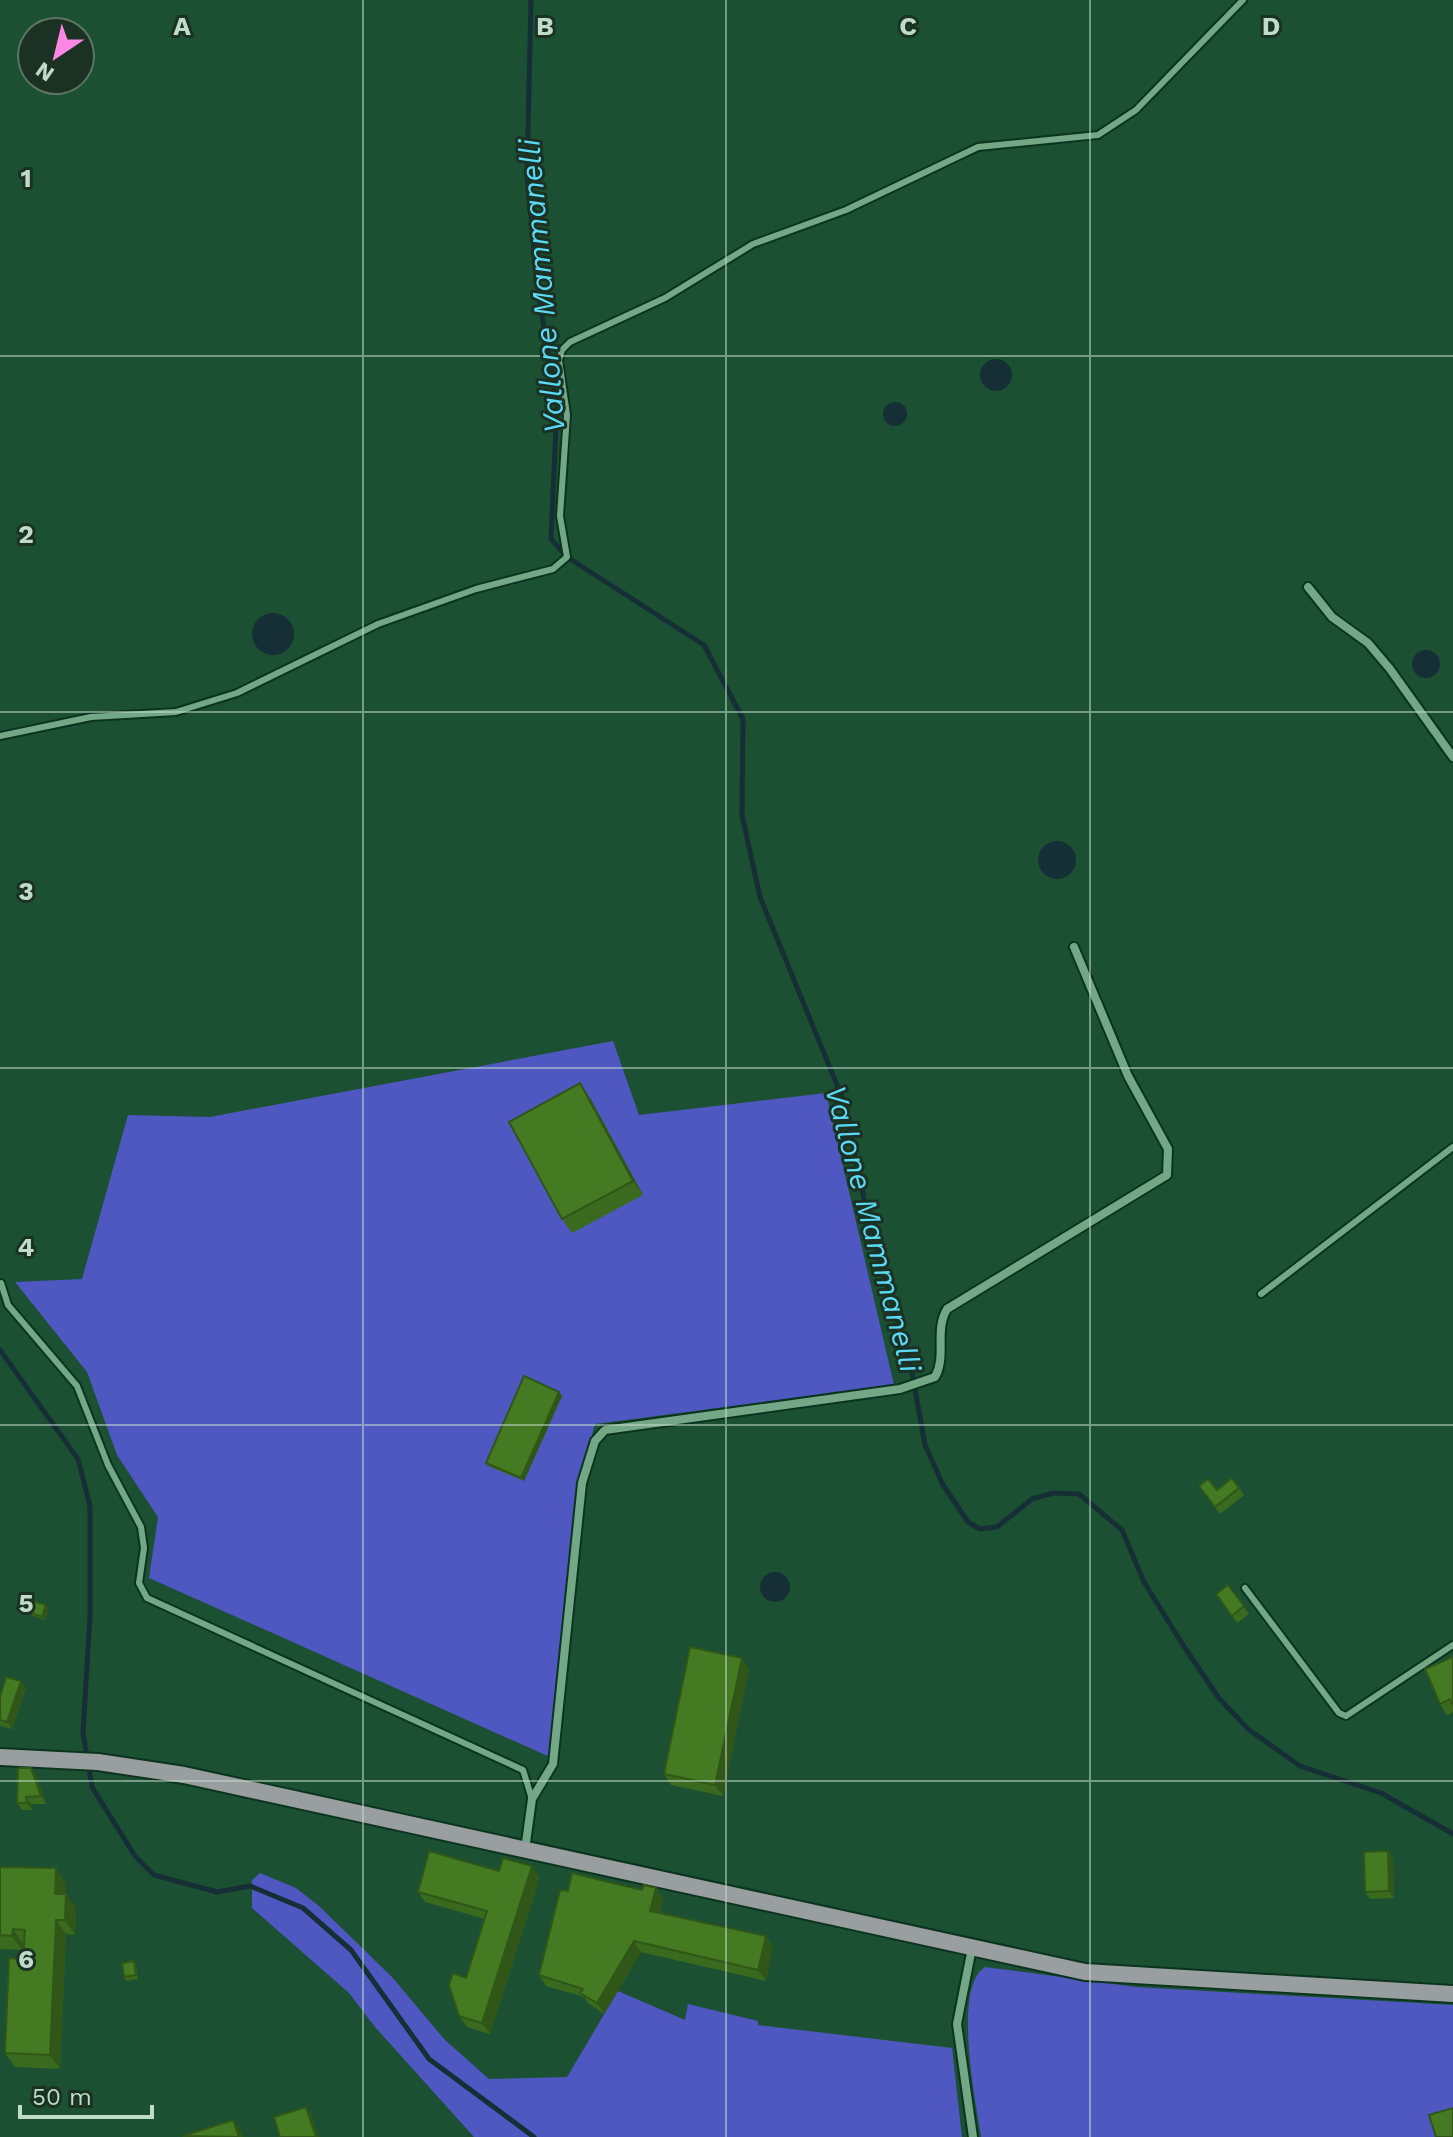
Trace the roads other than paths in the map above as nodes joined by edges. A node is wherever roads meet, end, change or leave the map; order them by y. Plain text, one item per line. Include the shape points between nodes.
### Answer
1 (1243, 0) edge
2 (1308, 587) dead end
3 (0, 736) edge
4 (1453, 757) edge
5 (1074, 947) dead end
6 (1453, 1147) edge
7 (1, 1283) edge
8 (1261, 1294) dead end
9 (1245, 1588) dead end
10 (1453, 1645) edge
11 (0, 1757) edge
12 (532, 1799) junction
13 (525, 1850) junction
14 (972, 1948) junction
15 (1453, 1994) edge
16 (973, 2137) edge

1 - 3 lane via 1136,110 1098,135 978,147 846,210 753,244 665,298 570,342 559,360 567,415 560,516 567,557 553,569 476,589 378,624 237,693 176,712 91,717
2 - 4 street via 1332,617 1368,643
5 - 12 street via 1128,1076 1168,1149 1167,1175 947,1309 940,1321 941,1367 935,1377 900,1389 605,1430 595,1441 582,1483 553,1764
6 - 8 lane
7 - 12 lane via 8,1305 77,1386 108,1465 141,1527 139,1583 147,1598 523,1770
9 - 10 lane via 1346,1716
11 - 13 main road via 98,1762 184,1775
12 - 13 street
13 - 14 main road
14 - 15 main road via 1085,1972
14 - 16 street via 957,2024

